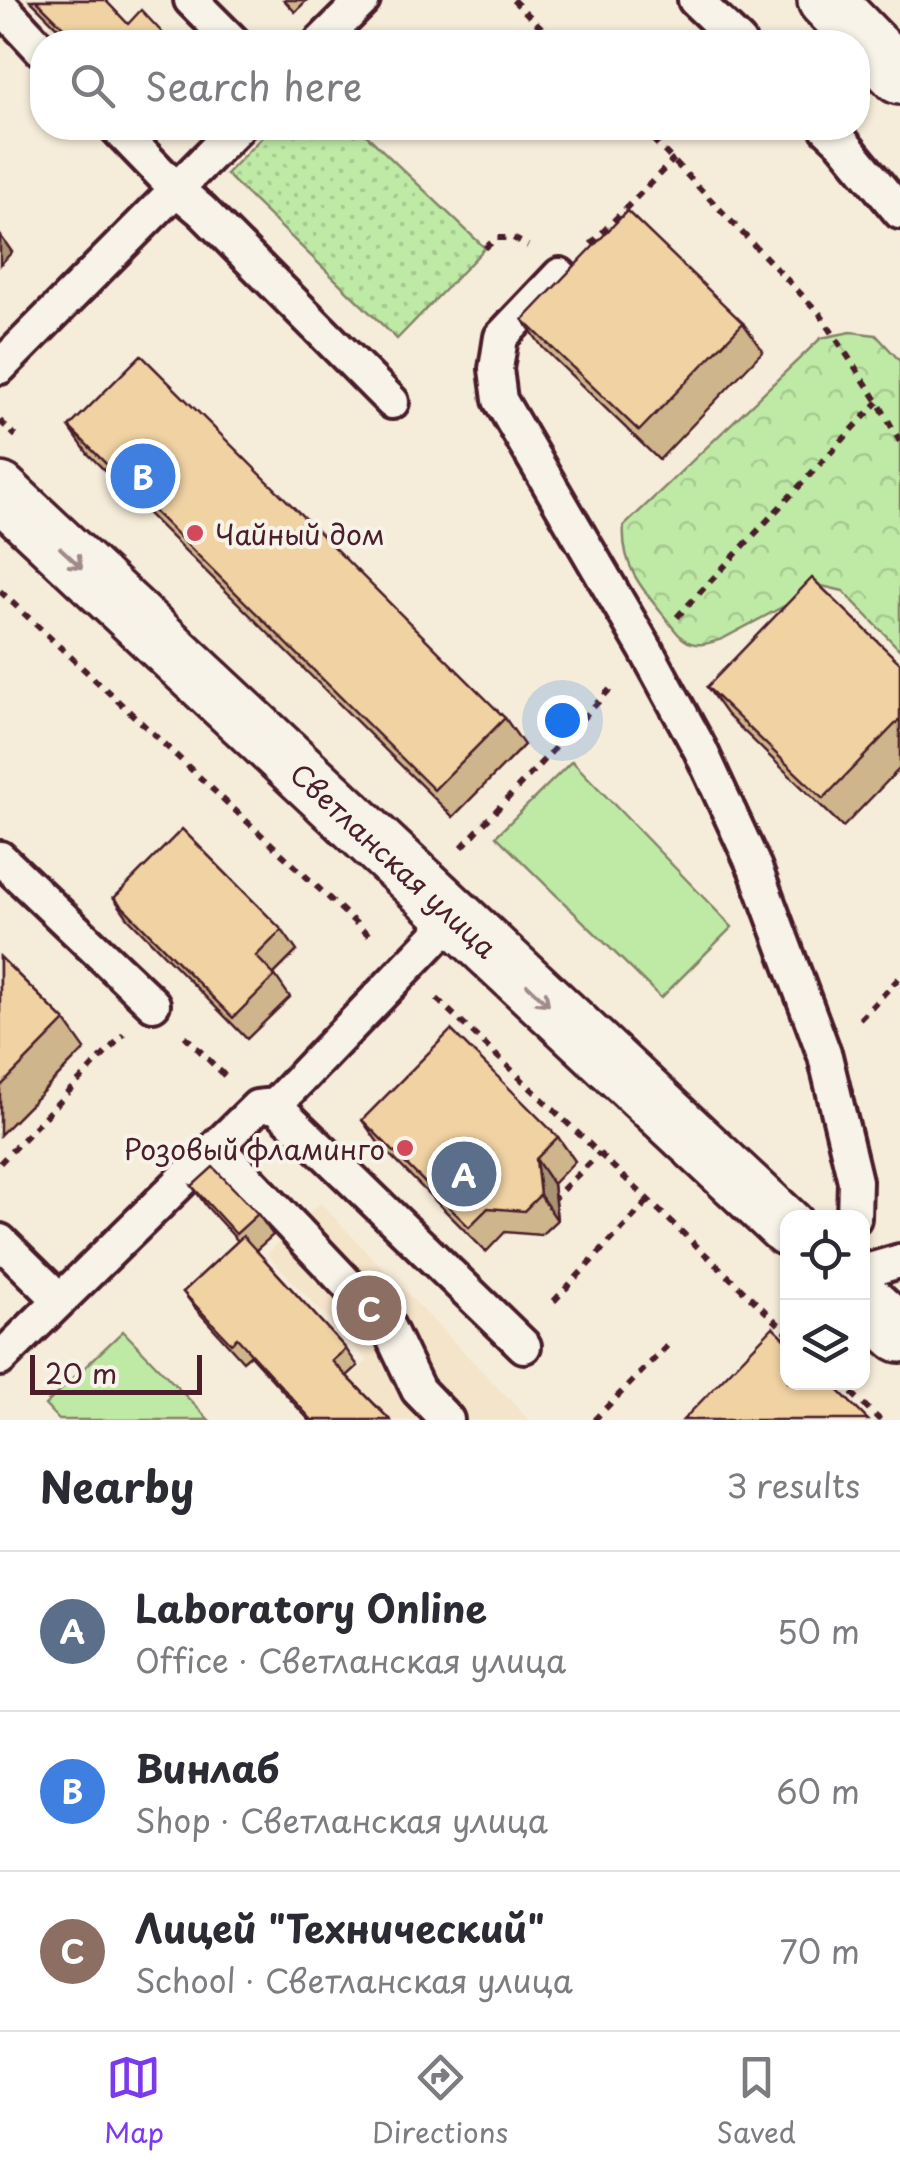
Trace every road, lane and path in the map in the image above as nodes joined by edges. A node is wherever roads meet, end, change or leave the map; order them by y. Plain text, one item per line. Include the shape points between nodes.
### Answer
1 (191, 0) edge
2 (362, 0) edge
3 (513, 0) edge
4 (695, 0) edge
5 (826, 0) edge
6 (0, 5) edge
7 (221, 30) edge
8 (333, 30) edge
9 (544, 30) edge
10 (726, 30) edge
11 (855, 30) edge
12 (30, 37) edge
13 (870, 45) edge
14 (900, 76) edge
15 (129, 140) edge
16 (225, 140) edge
17 (654, 140) edge
18 (840, 140) edge
19 (674, 159) junction
20 (176, 189) junction
21 (900, 212) edge
22 (485, 248) dead end
23 (533, 248) dead end
24 (560, 275) joint
25 (0, 367) edge
26 (392, 402) dead end
27 (878, 402) junction
28 (900, 442) edge
29 (0, 491) edge
30 (9, 599) dead end
31 (0, 608) edge
32 (646, 650) junction
33 (584, 717) dead end
34 (458, 852) dead end
35 (0, 858) edge
36 (455, 917) junction
37 (153, 1004) junction
38 (266, 1106) junction
39 (217, 1147) junction
40 (600, 1153) dead end
41 (0, 1163) edge
42 (649, 1200) dead end
43 (549, 1203) dead end
44 (854, 1210) edge
45 (780, 1221) edge
46 (0, 1241) edge
47 (900, 1261) edge
48 (870, 1270) edge
49 (60, 1300) junction
50 (864, 1300) edge
51 (554, 1302) dead end
52 (900, 1334) edge
53 (524, 1346) dead end
54 (667, 1346) dead end
55 (0, 1359) edge
56 (848, 1390) edge
57 (447, 1420) edge
58 (594, 1420) edge
59 (880, 1420) edge

1 - 7 lane
2 - 8 lane
3 - 9 path
4 - 10 lane
5 - 11 main road
6 - 12 lane
13 - 14 main road
15 - 20 lane
16 - 20 lane
17 - 19 path
18 - 21 lane
19 - 24 path
19 - 27 path via 820,314
20 - 25 lane
20 - 26 lane
22 - 23 path via 497,238
24 - 32 lane via 501,336 500,400
27 - 28 path
27 - 32 path
29 -> 36 main road, Светланская улица
30 - 31 path
32 - 44 lane via 755,868 825,1056 855,1180
33 - 34 path
35 - 37 lane
36 - 38 lane
36 -> 45 main road, Светланская улица
37 - 38 path
37 - 41 path
38 - 39 lane
38 - 53 lane
39 - 49 lane
39 - 57 lane via 388,1327 418,1390
40 - 43 path
42 - 51 path
46 - 49 lane
47 - 48 lane
49 - 55 lane
50 - 52 main road
54 - 58 path
56 - 59 path

